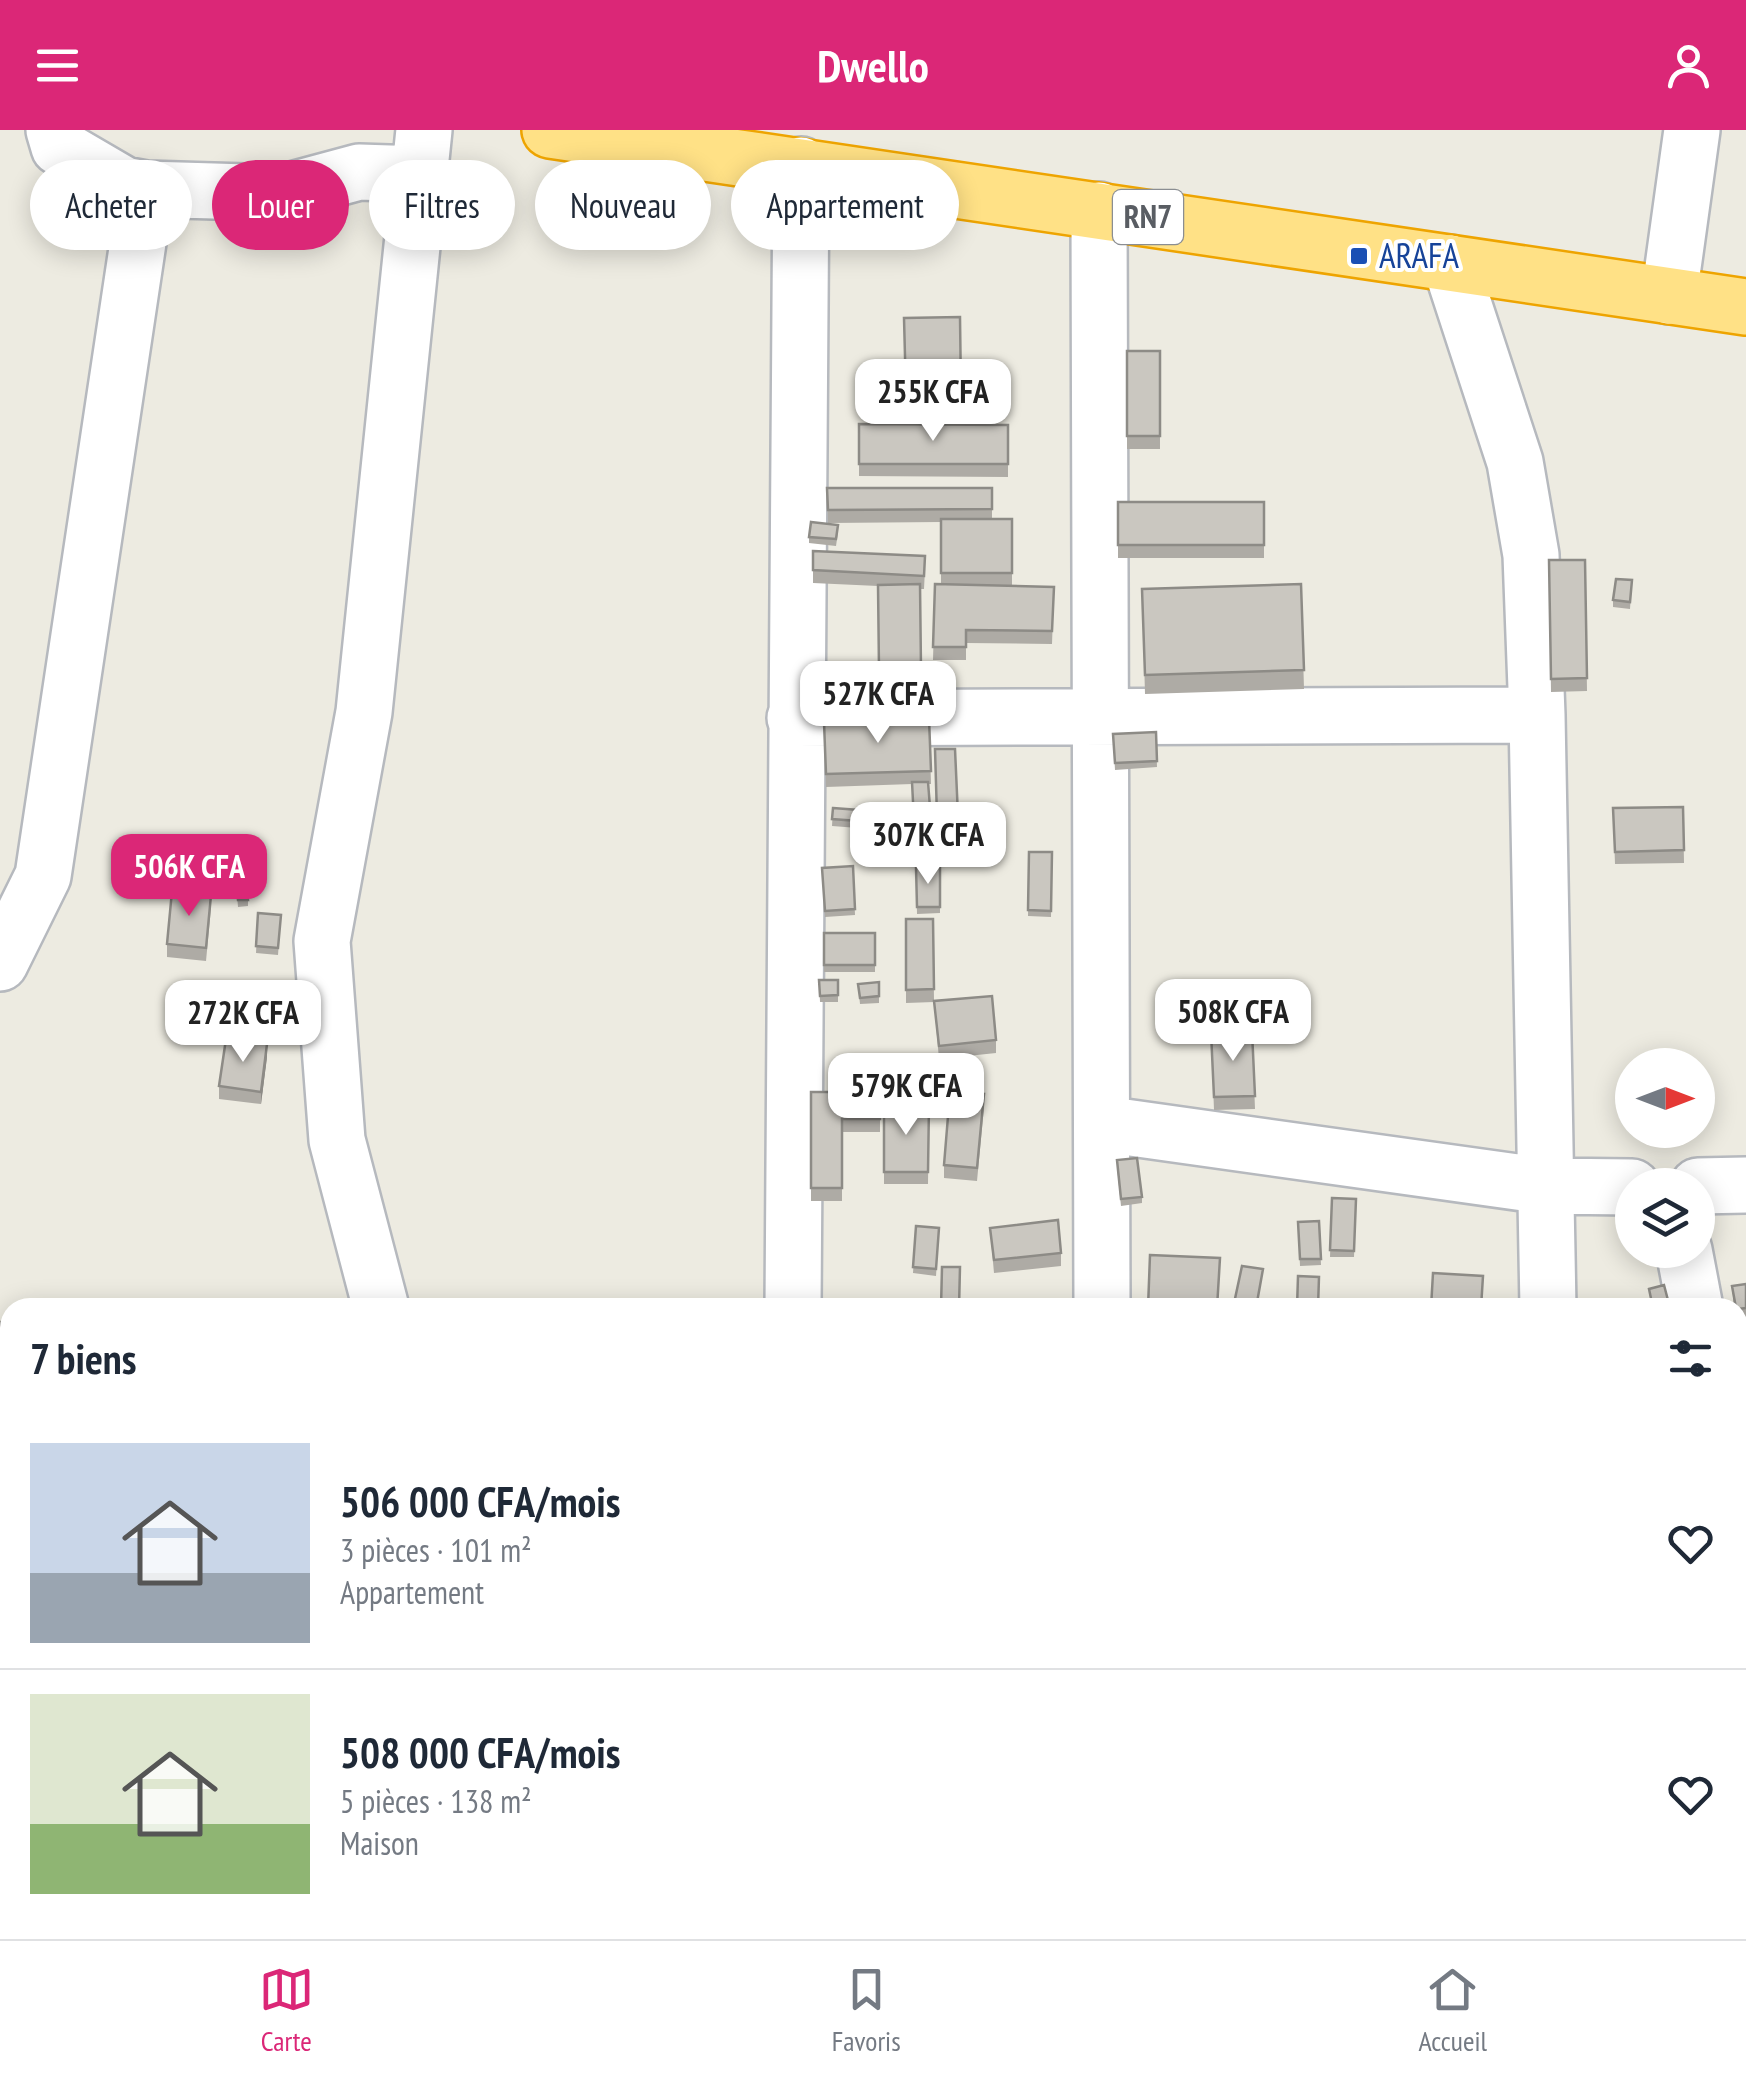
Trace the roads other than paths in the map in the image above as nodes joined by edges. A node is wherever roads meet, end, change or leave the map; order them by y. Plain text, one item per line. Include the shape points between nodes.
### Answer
1 (54, 130) edge
2 (550, 130) edge
3 (1692, 130) edge
4 (715, 142) edge
5 (422, 152) edge
6 (81, 160) edge
7 (780, 160) edge
8 (959, 189) edge
9 (192, 190) edge
10 (1099, 210) junction
11 (137, 250) edge
12 (800, 250) edge
13 (1450, 262) junction
14 (1669, 296) junction
15 (1746, 308) edge
16 (1537, 714) junction
17 (1101, 716) junction
18 (795, 718) junction
19 (0, 963) edge
20 (1103, 1124) junction
21 (1746, 1185) edge
22 (1546, 1186) junction
23 (1615, 1186) edge
24 (1715, 1186) edge
25 (1687, 1268) edge
26 (378, 1298) edge
27 (793, 1298) edge
28 (1102, 1298) edge
29 (1548, 1298) edge
30 (1693, 1298) edge

1 - 6 street via 58,147
2 - 4 highway, RN7
3 - 14 street
4 - 7 highway, RN7
5 - 9 street via 281,193
5 - 26 street via 364,712 322,940 337,1140
8 - 10 highway, RN7
10 - 13 highway, RN7
10 - 17 street
11 - 19 street via 43,876
12 - 18 street
13 - 14 highway, RN7
13 - 16 street via 1515,462 1530,555
14 - 15 highway, RN7
16 - 17 street
16 - 22 street
17 - 18 street
17 - 20 street
18 - 27 street
20 - 22 street
20 - 28 street
21 - 24 street
22 - 23 street
22 - 29 street
25 - 30 street

